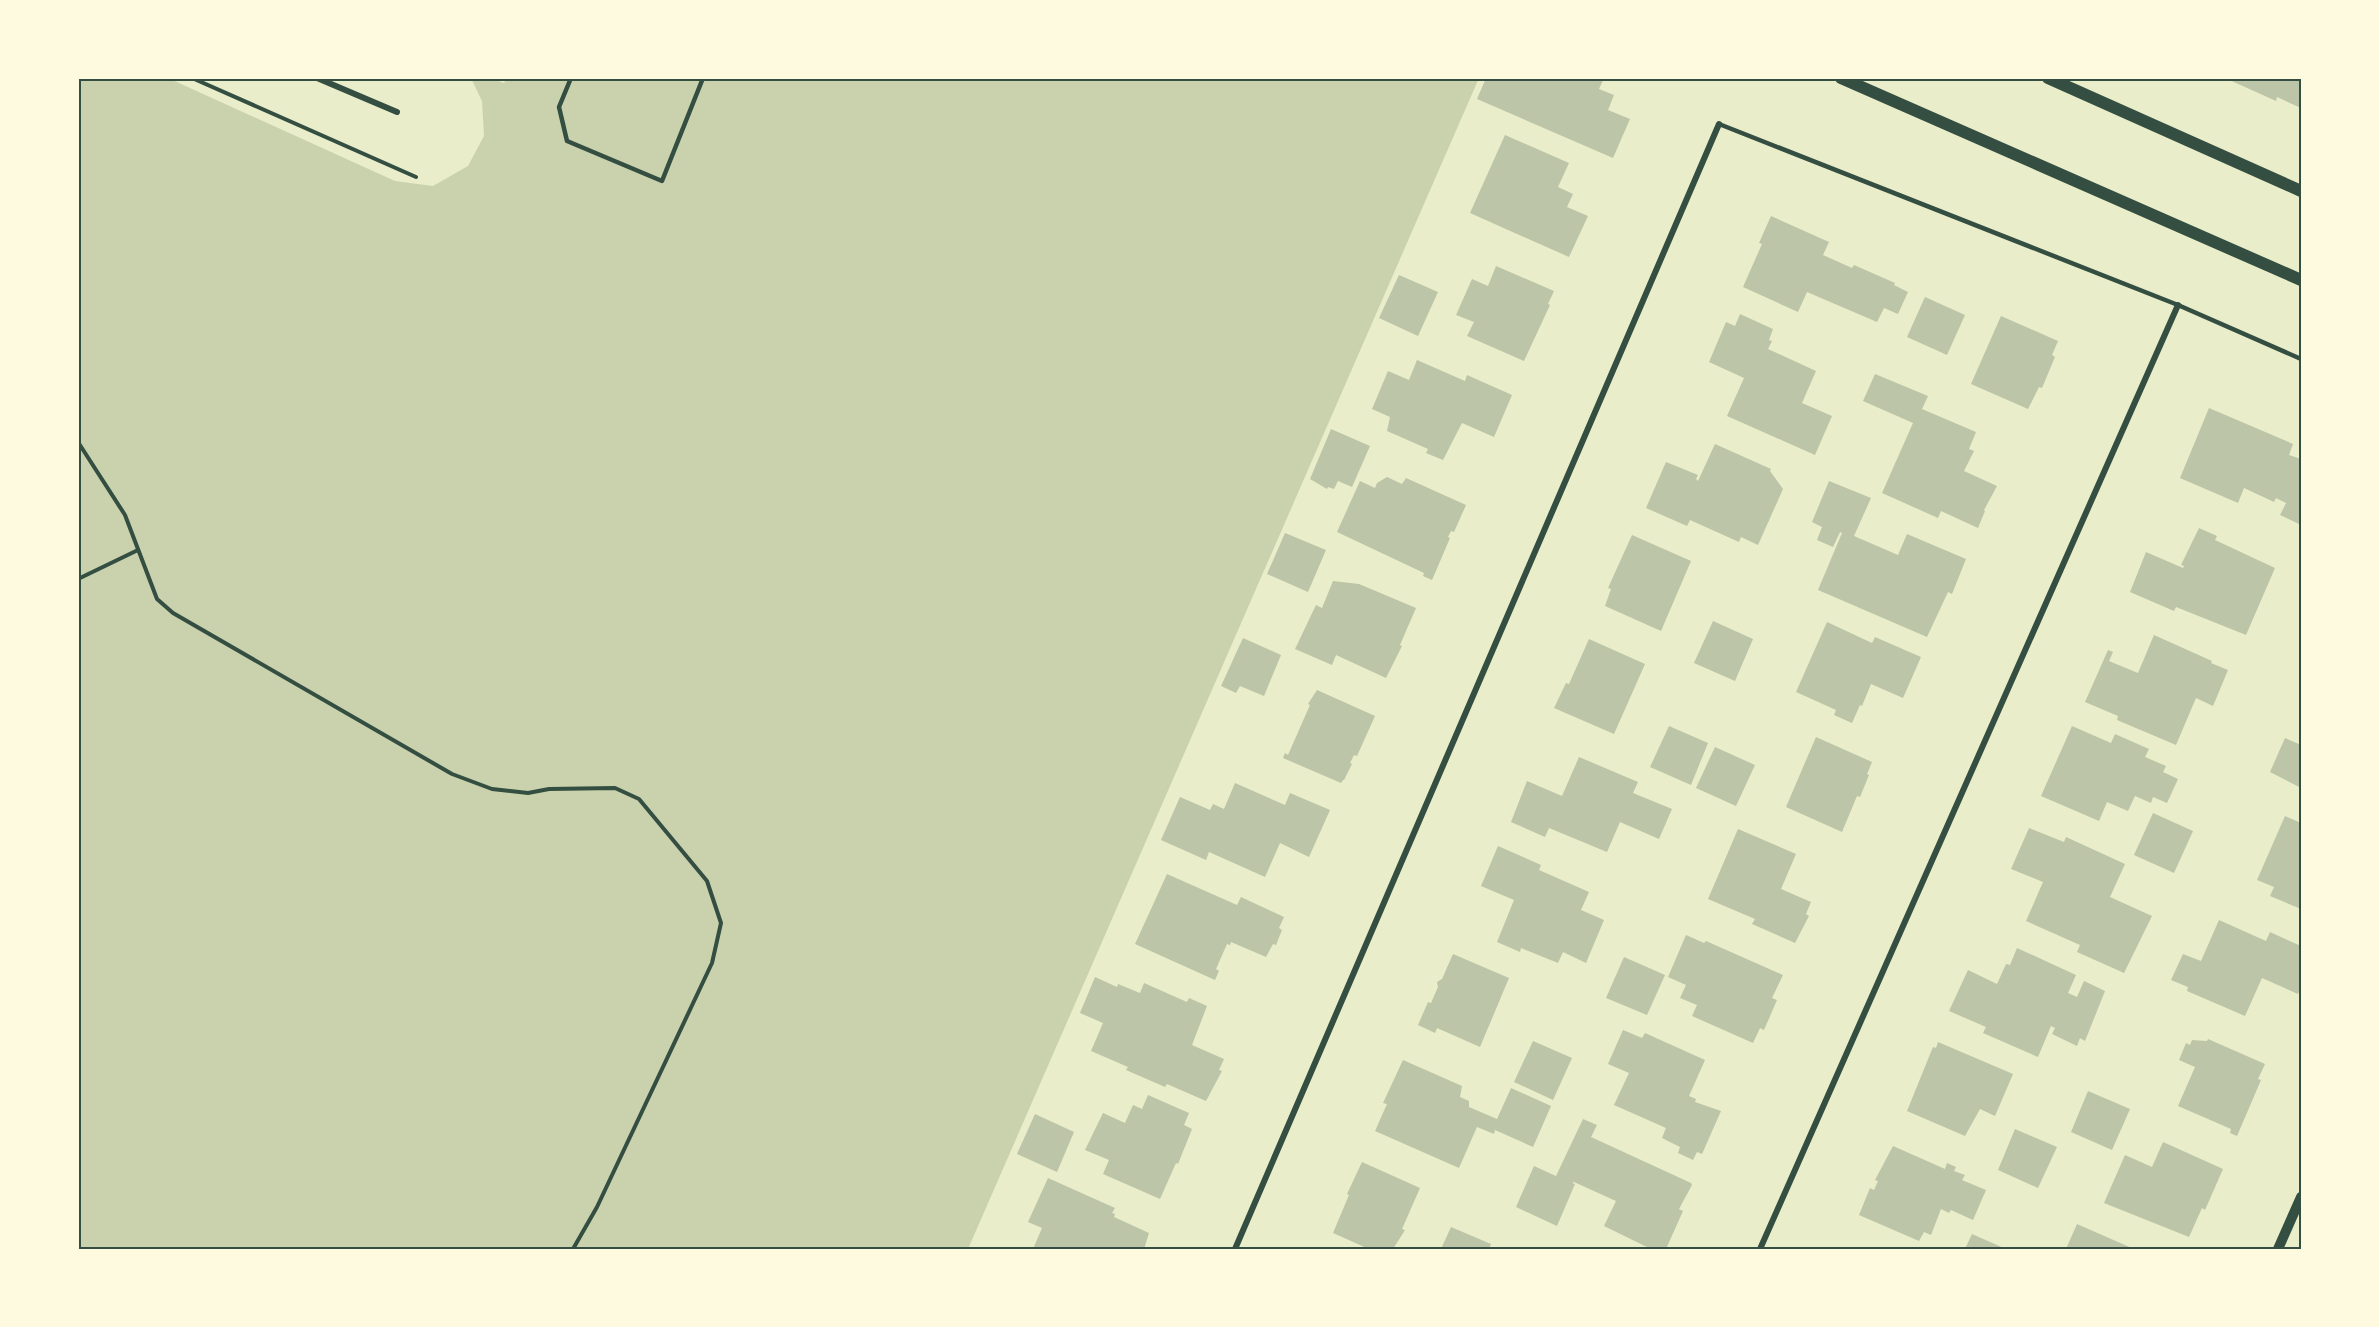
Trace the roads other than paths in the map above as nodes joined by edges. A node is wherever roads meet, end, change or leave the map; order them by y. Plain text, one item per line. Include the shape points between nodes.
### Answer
1 (316, 78) edge
2 (571, 78) edge
3 (703, 78) edge
4 (1841, 78) edge
5 (2048, 78) edge
6 (397, 112) dead end
7 (1719, 124) joint
8 (2301, 191) edge
9 (2301, 279) edge
10 (2178, 305) junction
11 (2301, 359) edge
12 (2301, 1197) edge
13 (1235, 1249) edge
14 (1760, 1249) edge
15 (2278, 1249) edge

1 - 6 street
2 - 3 lane via 559,107 567,141 662,181
4 - 9 main road
5 - 8 main road
7 - 10 lane
7 - 13 street
10 - 11 lane
10 - 14 street
12 - 15 street

